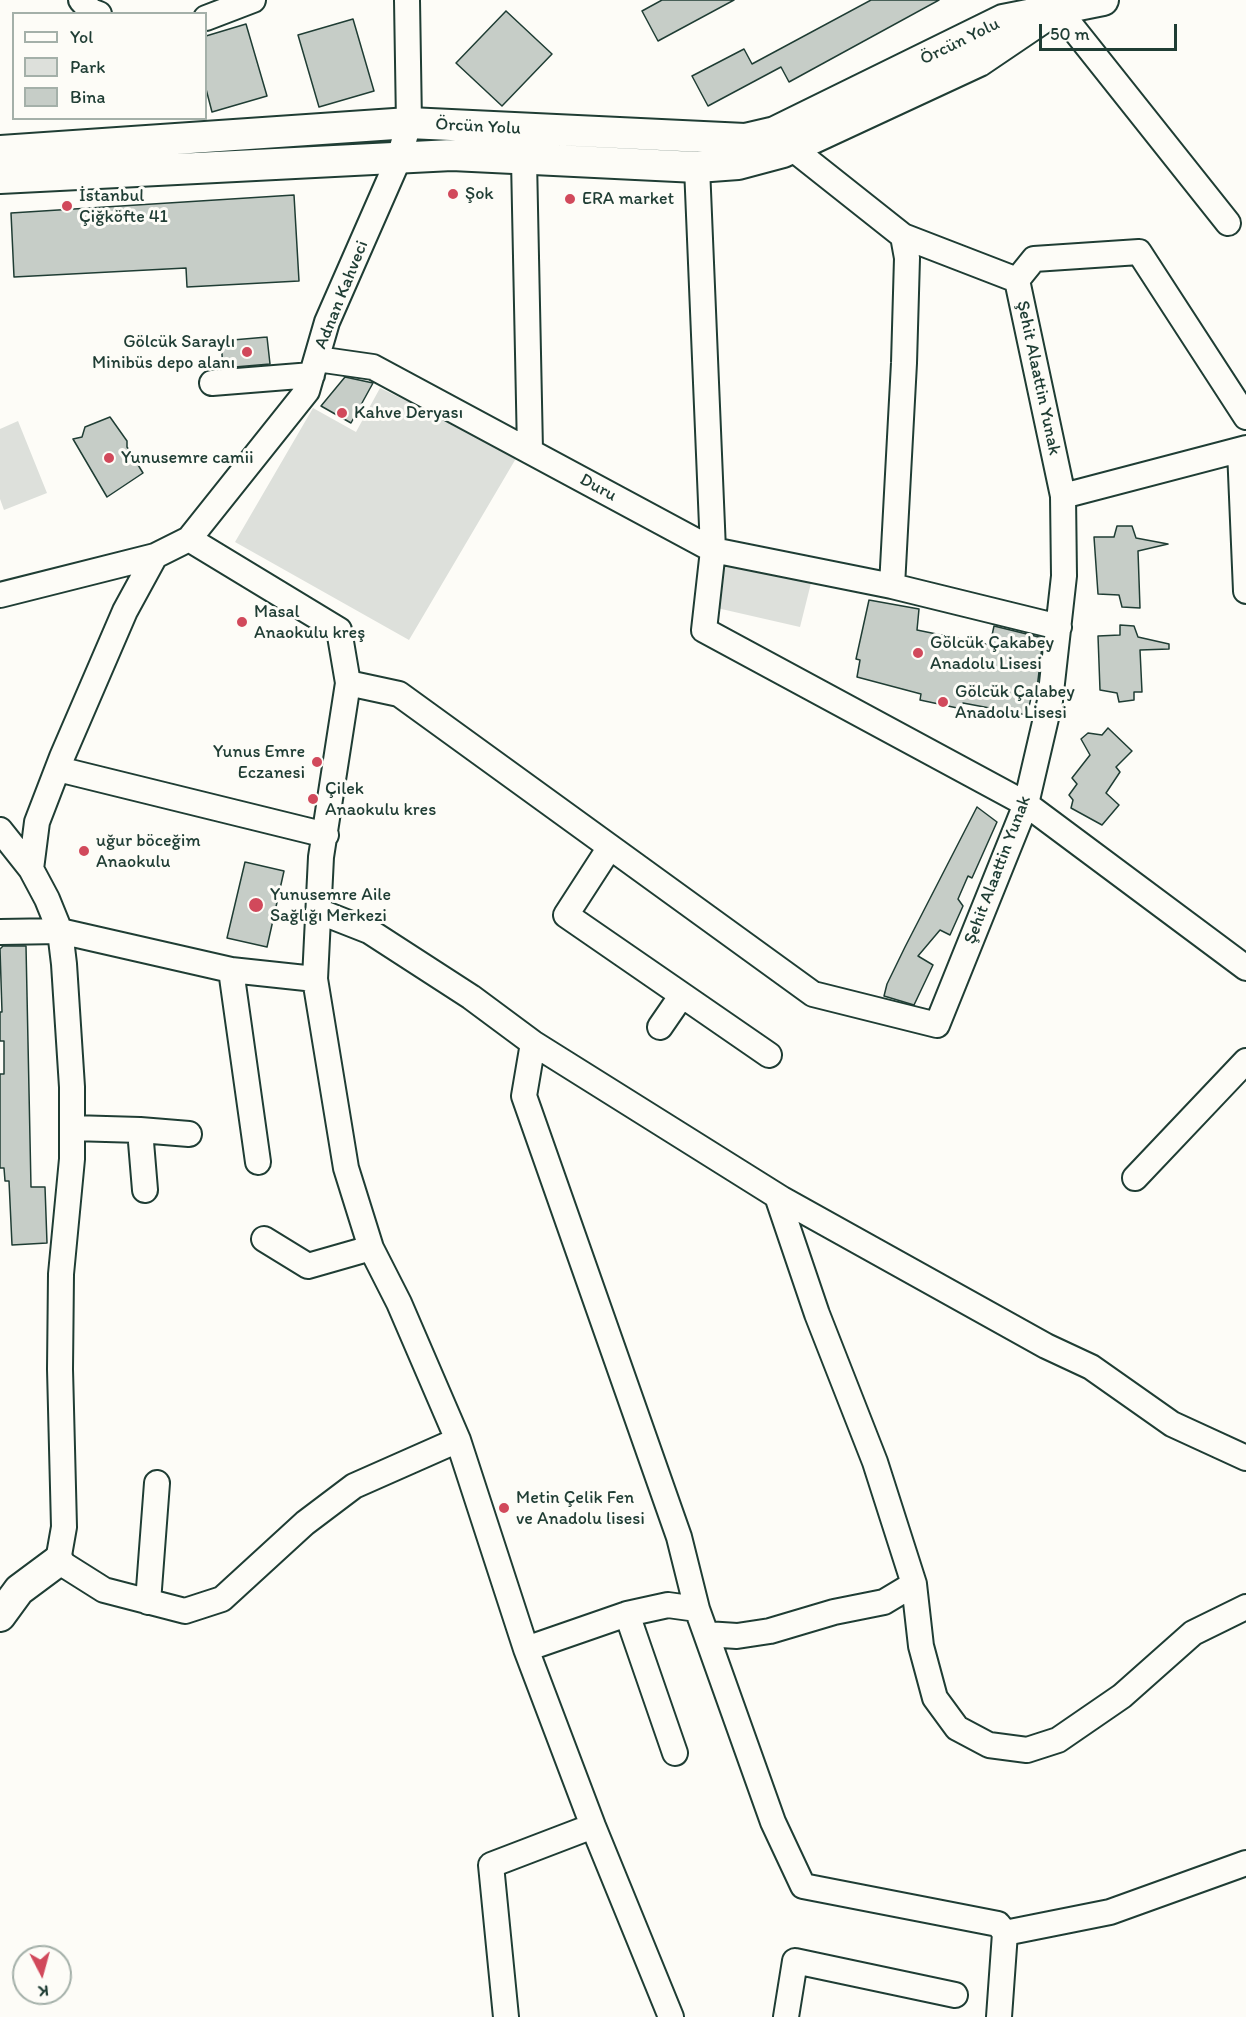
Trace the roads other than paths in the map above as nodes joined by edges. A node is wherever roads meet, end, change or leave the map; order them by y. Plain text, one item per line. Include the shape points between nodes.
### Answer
1 (81, 0) edge
2 (253, 0) edge
3 (407, 0) edge
4 (1103, 0) edge
5 (1056, 4) edge
6 (94, 12) edge
7 (207, 18) edge
8 (409, 123) junction
9 (792, 148) junction
10 (0, 151) edge
11 (399, 158) junction
12 (524, 160) junction
13 (697, 167) junction
14 (0, 178) edge
15 (1227, 223) dead end
16 (903, 236) junction
17 (1017, 280) junction
18 (314, 367) junction
19 (212, 382) dead end
20 (1246, 417) edge
21 (1243, 449) edge
22 (530, 450) junction
23 (1064, 496) junction
24 (189, 539) junction
25 (713, 550) junction
26 (155, 556) junction
27 (892, 586) junction
28 (1246, 591) edge
29 (0, 595) edge
30 (1059, 627) junction
31 (348, 683) junction
32 (58, 769) junction
33 (1026, 804) junction
34 (0, 830) edge
35 (326, 835) junction
36 (610, 847) junction
37 (31, 869) junction
38 (318, 911) junction
39 (60, 931) junction
40 (0, 932) edge
41 (1246, 968) edge
42 (231, 970) junction
43 (315, 979) junction
44 (682, 995) junction
45 (660, 1027) dead end
46 (533, 1042) junction
47 (769, 1055) dead end
48 (1246, 1061) edge
49 (72, 1128) junction
50 (140, 1131) junction
51 (189, 1134) dead end
52 (258, 1162) dead end
53 (1135, 1178) dead end
54 (145, 1190) dead end
55 (777, 1197) junction
56 (264, 1239) dead end
57 (371, 1248) junction
58 (458, 1440) junction
59 (1246, 1458) edge
60 (157, 1483) dead end
61 (58, 1561) junction
62 (914, 1584) junction
63 (148, 1602) junction
64 (1246, 1606) edge
65 (697, 1609) junction
66 (627, 1614) junction
67 (0, 1616) edge
68 (706, 1634) junction
69 (526, 1649) junction
70 (675, 1753) dead end
71 (593, 1826) junction
72 (1246, 1863) edge
73 (1005, 1933) junction
74 (955, 1995) dead end
75 (506, 2017) edge
76 (671, 2017) edge
77 (786, 2017) edge
78 (999, 2017) edge

1 - 6 street
2 - 7 street
3 - 8 street, Adnan Kahveci
4 - 5 main road
5 - 8 main road, Örcün Yolu via 1003,20 830,106 745,139
5 - 9 main road, Örcün Yolu via 980,62
5 - 15 street
8 - 10 main road, Örcün Yolu
8 - 11 street, Adnan Kahveci
9 - 13 main road, Örcün Yolu via 738,164
9 - 16 street
11 - 12 main road, Örcün Yolu
11 - 14 main road, Örcün Yolu
11 - 18 street, Adnan Kahveci via 327,322
12 - 13 main road, Örcün Yolu
12 - 22 street
13 - 25 street
16 - 17 street, Şehit Alaattin Yunak
16 - 27 street via 907,258 904,363
17 - 20 street via 1035,259 1138,252
17 - 23 street, Şehit Alaattin Yunak
18 - 19 street, Duru
18 - 22 street, Duru via 374,367
18 - 24 street, Adnan Kahveci via 307,391
21 - 23 street
21 - 28 street
22 - 25 street, Duru
23 - 30 street, Şehit Alaattin Yunak via 1064,576
24 - 26 street, Adnan Kahveci
24 - 31 street via 339,630
25 - 27 street, Duru
25 - 33 street via 704,630
26 - 29 street, Adnan Kahveci
26 - 32 street via 125,611
27 - 30 street, Duru
30 - 33 street, Şehit Alaattin Yunak via 1050,700
31 - 35 street
31 - 36 street via 399,694
32 - 35 street
32 - 37 street via 37,822
33 - 36 street, Şehit Alaattin Yunak via 937,1025 813,994
33 - 41 street
34 - 37 street
35 - 38 street
36 - 44 street via 566,915
37 - 39 street
38 - 43 street
38 - 46 street via 369,931
39 - 40 street
39 - 42 street
39 - 49 street
42 - 43 street
42 - 52 street
43 - 57 street via 346,1168
44 - 45 street
44 - 47 street
46 - 55 street
46 - 65 street via 524,1096 679,1537
48 - 53 street
49 - 50 street
49 - 61 street via 61,1274 64,1527
50 - 51 street
50 - 54 street
55 - 59 street via 1091,1367 1172,1424
55 - 62 street via 817,1314 875,1462
56 - 57 street via 308,1266
57 - 58 street
58 - 63 street via 354,1486 305,1523 222,1599 185,1611
58 - 69 street
60 - 63 street
61 - 63 street via 104,1590
61 - 67 main road via 19,1590
62 - 64 street via 921,1646 935,1698 957,1728 989,1745 1027,1750 1058,1740 1122,1696 1192,1633
62 - 68 street via 884,1602 770,1631 737,1636
65 - 66 street via 668,1605
65 - 68 street
66 - 69 street
66 - 70 street
68 - 73 street via 772,1822 803,1886 998,1924
69 - 71 street
71 - 75 street via 491,1865
71 - 76 street
72 - 73 street via 1110,1912
73 - 78 street
74 - 77 street via 795,1961

